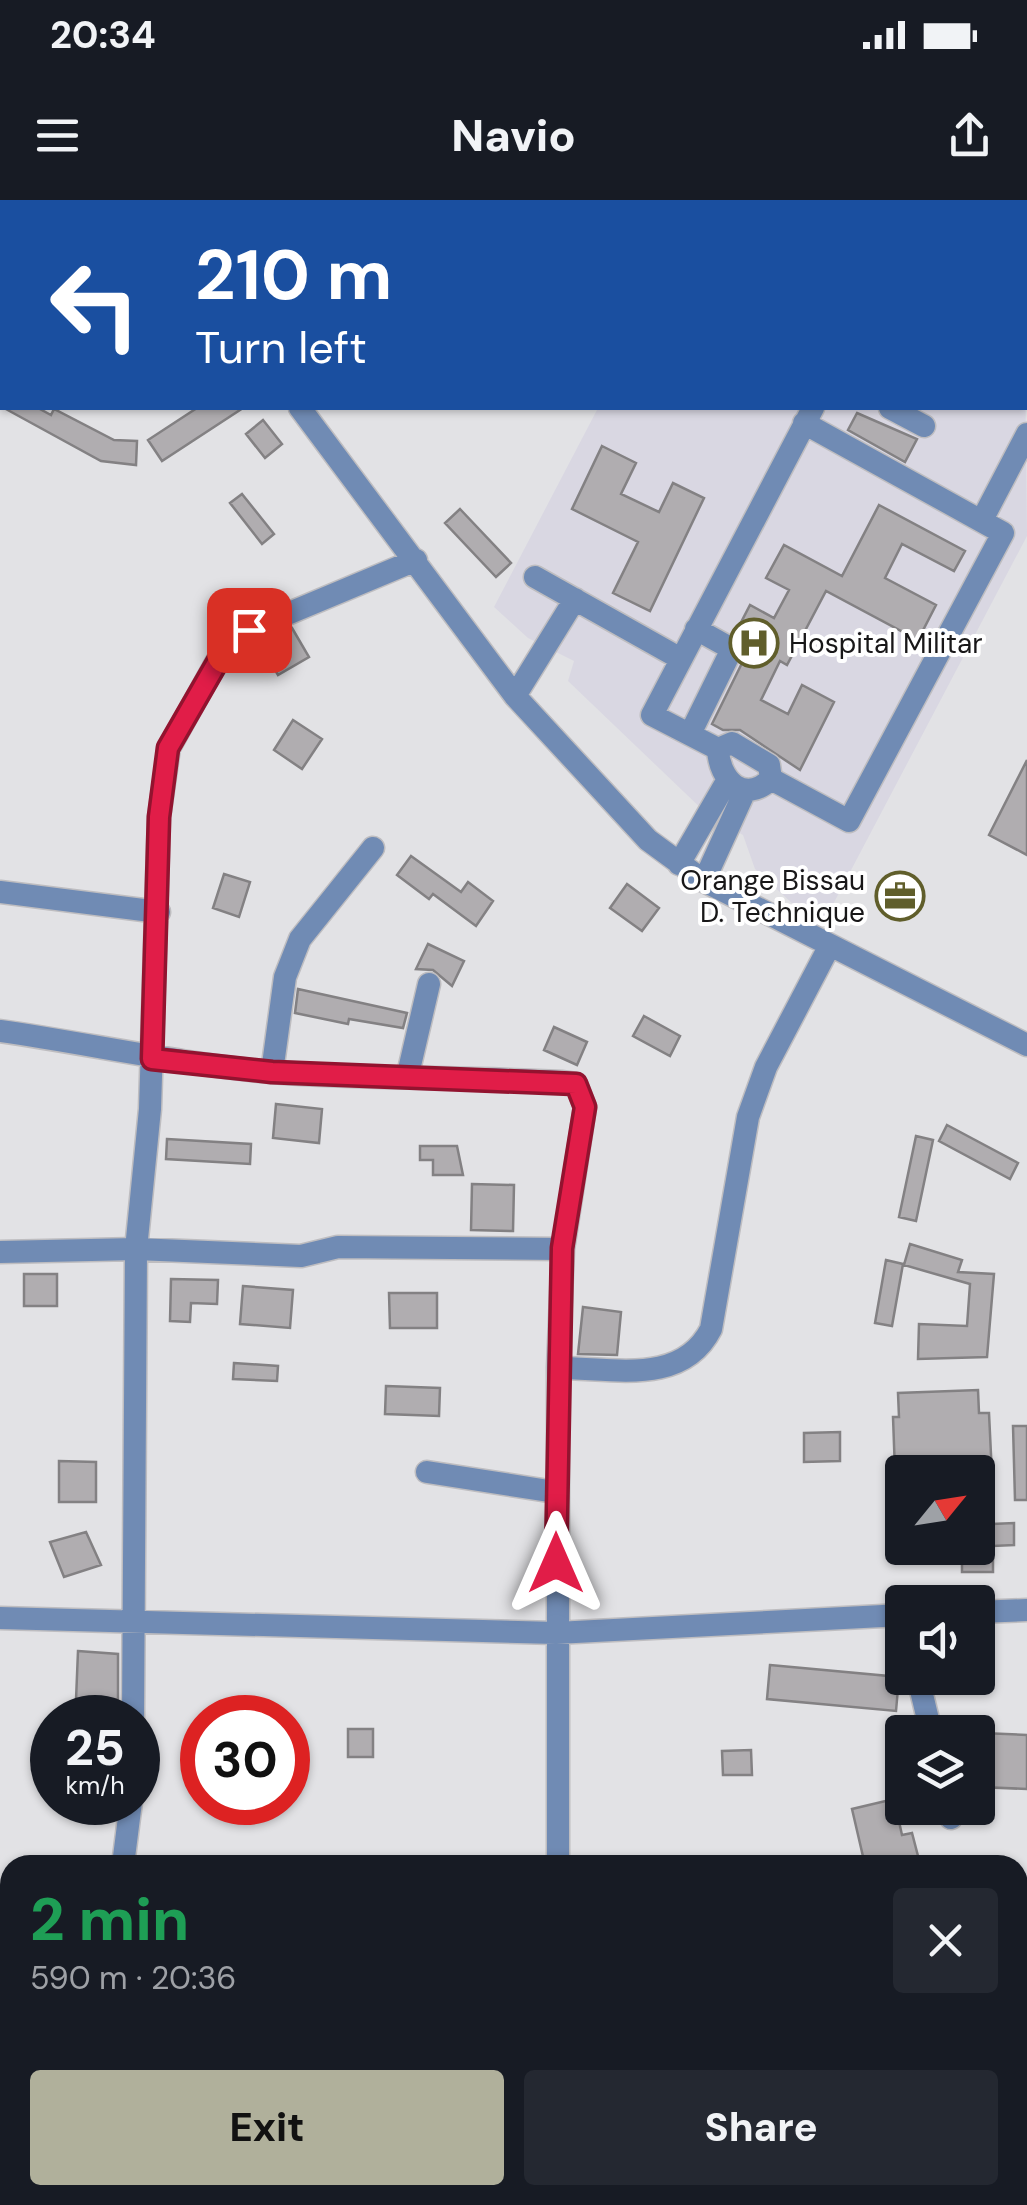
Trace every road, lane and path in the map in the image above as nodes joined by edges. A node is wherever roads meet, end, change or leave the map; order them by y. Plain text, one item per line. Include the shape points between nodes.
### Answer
1 (302, 410) edge
2 (894, 410) edge
3 (808, 415) edge
4 (924, 426) dead end
5 (1027, 434) edge
6 (982, 520) junction
7 (416, 560) junction
8 (535, 577) dead end
9 (575, 600) junction
10 (696, 629) junction
11 (681, 658) junction
12 (515, 696) junction
13 (690, 734) junction
14 (718, 749) junction
15 (771, 778) junction
16 (736, 786) junction
17 (373, 848) dead end
18 (679, 864) junction
19 (704, 881) junction
20 (0, 892) edge
21 (159, 912) junction
22 (829, 947) junction
23 (429, 984) dead end
24 (0, 1031) edge
25 (1027, 1045) edge
26 (152, 1059) junction
27 (272, 1072) junction
28 (408, 1074) junction
29 (562, 1248) junction
30 (136, 1249) junction
31 (0, 1252) edge
32 (558, 1368) junction
33 (427, 1472) dead end
34 (555, 1492) junction
35 (1027, 1610) edge
36 (995, 1611) edge
37 (885, 1616) edge
38 (0, 1618) edge
39 (136, 1618) junction
40 (556, 1633) junction
41 (134, 1695) edge
42 (128, 1825) edge
43 (125, 1855) edge
44 (558, 1855) edge

1 - 7 street
2 - 4 street
3 - 6 street
3 - 10 street
5 - 6 street
6 - 15 street via 1003,532 849,821
7 - 12 street
7 - 21 street via 285,612 222,654 168,748 159,817
8 - 9 street
9 - 11 street
9 - 12 street
10 - 11 street
10 - 13 street via 732,648
11 - 13 street via 652,715
12 - 18 street via 648,840
13 - 14 street
14 - 15 street via 732,743 754,752 770,765
14 - 16 street via 719,766
15 - 16 street via 760,788
16 - 18 street
16 - 19 street
17 - 27 street via 300,939 285,978
18 - 19 street
19 - 22 street
20 - 21 street
21 - 26 street
22 - 25 street
22 - 32 street via 766,1067 748,1117 702,1346 690,1359 653,1369
23 - 28 street
24 - 26 street
26 - 27 street
26 - 30 street
27 - 28 street
28 - 29 street via 576,1084 585,1107
29 - 30 street via 338,1247 300,1256
29 - 32 street
30 - 31 street
30 - 39 street
32 - 34 street
33 - 34 street
34 - 40 street
35 - 36 street
37 - 40 street
38 - 39 street
39 - 40 street
39 - 41 street
40 - 44 street
42 - 43 street

